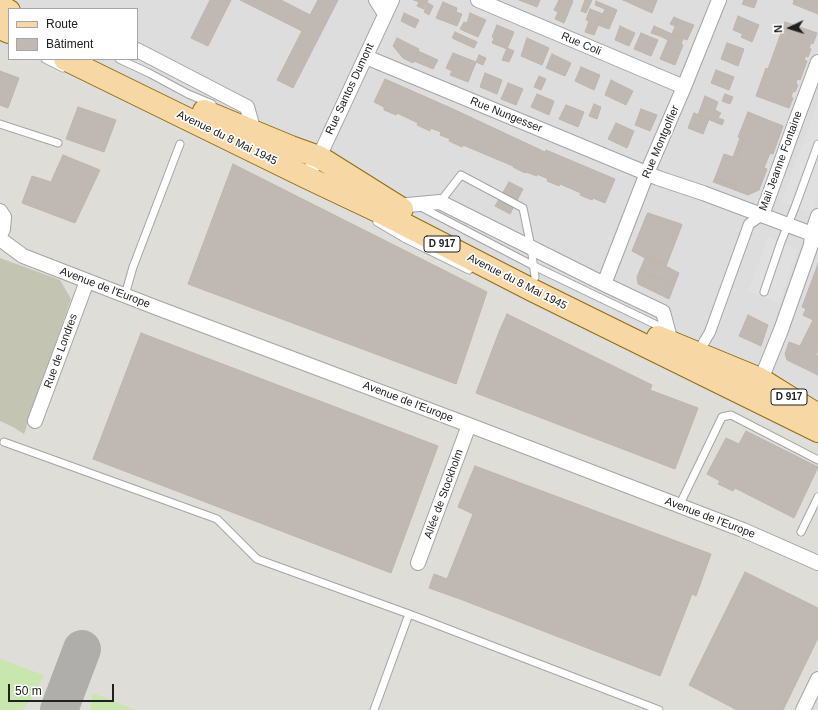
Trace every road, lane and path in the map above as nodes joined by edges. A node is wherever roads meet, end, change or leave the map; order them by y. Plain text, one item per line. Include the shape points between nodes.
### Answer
1 (376, 0) edge
2 (392, 0) edge
3 (478, 0) edge
4 (719, 0) edge
5 (385, 14) junction
6 (138, 51) edge
7 (366, 57) junction
8 (49, 60) edge
9 (100, 60) edge
10 (121, 60) edge
11 (818, 62) edge
12 (68, 65) edge
13 (684, 87) junction
14 (216, 106) dead end
15 (251, 120) junction
16 (0, 124) edge
17 (58, 143) dead end
18 (180, 144) dead end
19 (818, 144) edge
20 (322, 150) junction
21 (647, 173) junction
22 (306, 177) junction
23 (440, 202) junction
24 (405, 203) junction
25 (0, 211) edge
26 (762, 215) junction
27 (818, 216) edge
28 (369, 218) dead end
29 (788, 225) junction
30 (812, 234) junction
31 (0, 235) edge
32 (0, 239) edge
33 (531, 247) junction
34 (534, 271) junction
35 (473, 272) dead end
36 (87, 280) junction
37 (604, 284) junction
38 (764, 292) dead end
39 (125, 295) junction
40 (671, 336) junction
41 (703, 344) dead end
42 (760, 379) junction
43 (818, 415) edge
44 (35, 421) dead end
45 (469, 425) junction
46 (818, 431) edge
47 (4, 442) dead end
48 (818, 460) edge
49 (818, 497) edge
50 (678, 506) junction
51 (801, 532) dead end
52 (418, 563) dead end
53 (818, 563) edge
54 (409, 614) junction
55 (818, 679) edge
56 (374, 710) edge
57 (659, 710) edge
58 (803, 710) edge

1 - 5 street
2 - 5 street, Rue Santos Dumont
3 - 13 street, Rue Coli
4 - 13 street, Rue Montgolfier
5 - 7 street, Rue Santos Dumont
6 - 15 street, Avenue du 8 Mai 1945
7 - 20 street, Rue Santos Dumont
7 - 21 street, Rue Nungesser
8 - 12 lane
9 - 15 main road, Avenue du 8 Mai 1945 / D 917 via 211,114
10 - 14 lane
11 - 26 street, Mail Jeanne Fontaine
12 - 22 main road, Avenue du 8 Mai 1945 / D 917
13 - 21 street, Rue Montgolfier
15 - 20 main road, Avenue du 8 Mai 1945 / D 917 via 291,147
16 - 17 lane
18 - 39 lane via 133,267
19 - 29 lane
20 - 22 street, Rue Santos Dumont
20 - 24 main road, Avenue du 8 Mai 1945 / D 917
21 - 26 street, Rue Nungesser
21 - 37 street, Rue Montgolfier
22 - 42 main road, Avenue du 8 Mai 1945 / D 917 via 384,214 534,292
23 - 24 street
23 - 33 street
23 - 33 lane via 461,175 524,208
24 - 34 main road, Avenue du 8 Mai 1945 / D 917 via 506,263
25 - 31 street via 4,217
26 - 29 street, Rue Nungesser
26 - 41 street, Mail Jeanne Fontaine via 749,224 710,332
27 - 30 street
28 - 35 lane
29 - 30 street, Rue Nungesser
29 - 38 lane
30 - 42 street via 811,245 784,322
32 - 36 street, Avenue de l'Europe via 23,256
33 - 34 lane
33 - 37 street
34 - 40 main road, Avenue du 8 Mai 1945 / D 917 via 648,332
36 - 39 street, Avenue de l'Europe
36 - 44 street, Rue de Londres
37 - 40 street via 663,312
39 - 45 street, Avenue de l'Europe
40 - 42 main road, Avenue du 8 Mai 1945 / D 917 via 726,366
42 - 43 main road, Avenue du 8 Mai 1945 / D 917
42 - 46 main road, Avenue du 8 Mai 1945 / D 917
45 - 50 street, Avenue de l'Europe
45 - 52 street, Allée de Stockholm
47 - 54 lane via 216,519 257,559
48 - 50 lane via 731,415 722,416
49 - 51 lane
50 - 53 street, Avenue de l'Europe
54 - 56 lane
54 - 57 lane
55 - 58 street

